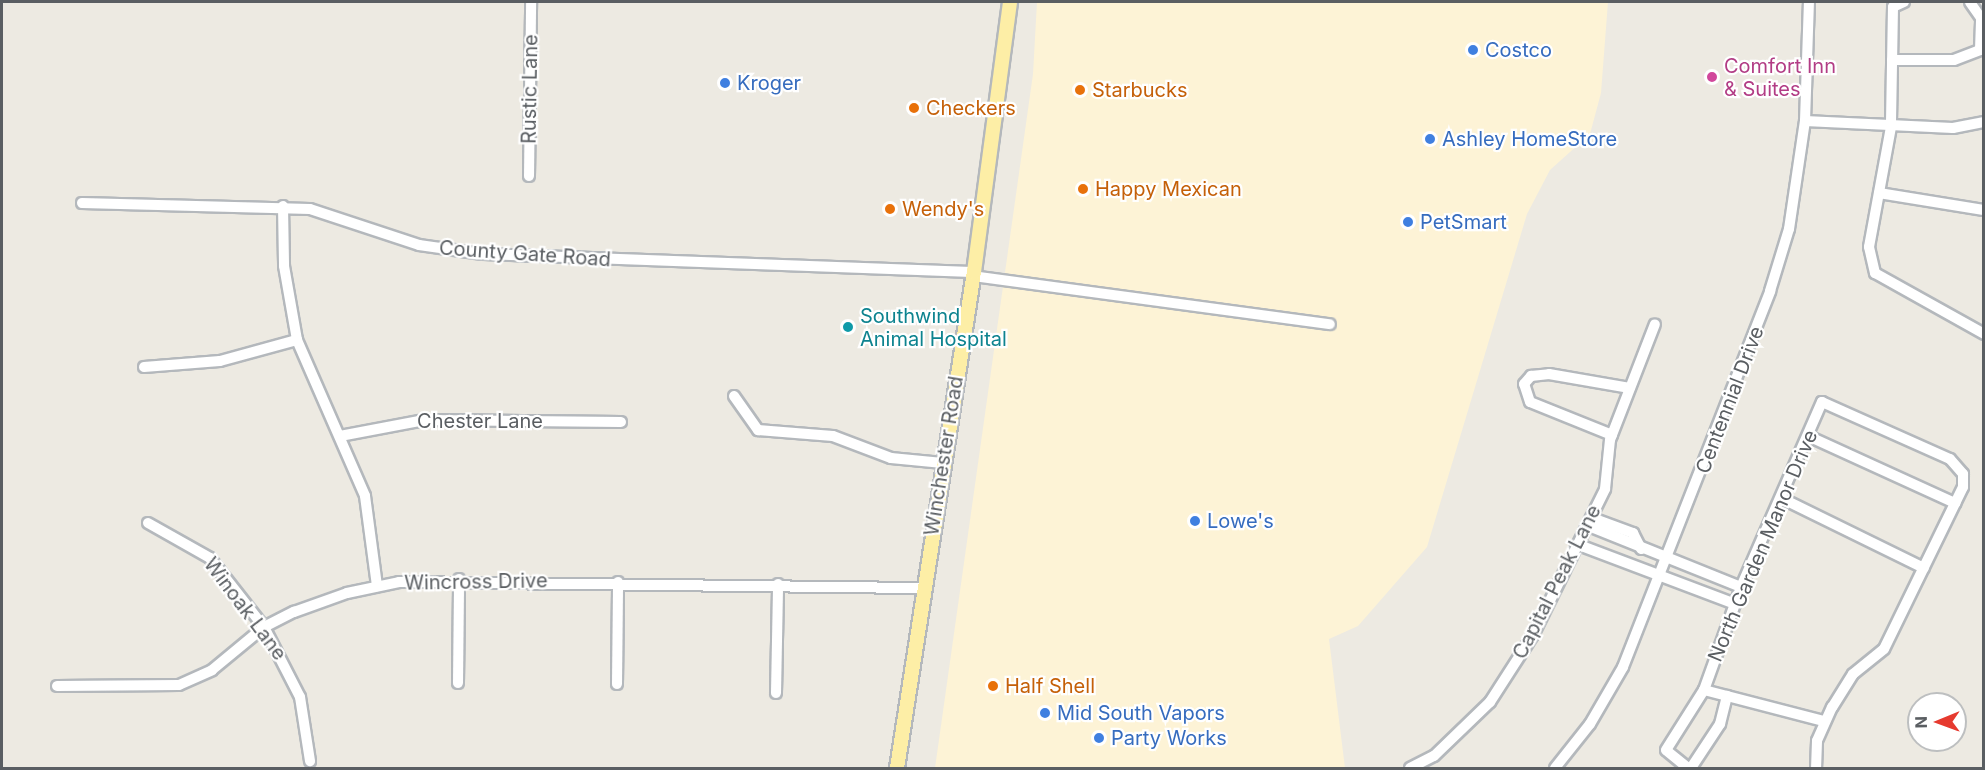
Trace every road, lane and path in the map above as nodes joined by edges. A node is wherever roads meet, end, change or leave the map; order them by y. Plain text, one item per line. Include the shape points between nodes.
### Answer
1 (531, 2) edge
2 (1010, 2) edge
3 (1809, 2) edge
4 (1904, 2) edge
5 (1970, 2) edge
6 (1892, 60) junction
7 (1805, 120) junction
8 (1983, 122) edge
9 (1891, 127) junction
10 (529, 176) dead end
11 (1879, 193) junction
12 (82, 203) dead end
13 (283, 206) junction
14 (1983, 210) edge
15 (974, 274) junction
16 (1330, 324) dead end
17 (1655, 324) dead end
18 (1983, 334) edge
19 (297, 340) junction
20 (144, 367) dead end
21 (1630, 388) junction
22 (734, 396) dead end
23 (621, 422) dead end
24 (1612, 435) junction
25 (340, 436) junction
26 (1808, 436) junction
27 (943, 463) junction
28 (1781, 498) junction
29 (1955, 503) junction
30 (1591, 522) junction
31 (148, 523) dead end
32 (1580, 545) junction
33 (1668, 561) junction
34 (1924, 568) junction
35 (1661, 577) junction
36 (459, 579) junction
37 (618, 582) junction
38 (778, 584) junction
39 (377, 586) junction
40 (1742, 587) junction
41 (922, 588) junction
42 (1735, 604) junction
43 (264, 627) junction
44 (458, 683) dead end
45 (617, 684) dead end
46 (57, 686) dead end
47 (1704, 690) junction
48 (776, 693) dead end
49 (1727, 696) junction
50 (1824, 721) junction
51 (310, 761) dead end
52 (897, 768) edge
53 (1410, 768) edge
54 (1555, 768) edge
55 (1690, 768) edge
56 (1816, 768) edge

1 - 10 street, Rustic Lane
2 - 15 main road, Winchester Road
3 - 7 street, Centennial Drive
4 - 6 street via 1893,7
5 - 6 street via 1981,18 1980,50 1954,60
6 - 9 street
7 - 9 street
7 - 33 street, Centennial Drive via 1789,229 1770,291
8 - 9 street via 1953,128
9 - 11 street
11 - 14 street
11 - 18 street via 1869,247 1875,273
12 - 13 street, County Gate Road
13 - 15 street, County Gate Road via 331,213 411,242 458,252
13 - 19 street via 285,275
15 - 16 street, County Gate Road
15 - 27 main road, Winchester Road
17 - 21 street, Capital Peak Lane
19 - 20 street via 220,361
19 - 25 street
21 - 24 street, Capital Peak Lane
21 - 24 street via 1549,374 1532,376 1524,384 1530,402
22 - 27 street via 758,430 833,436 891,458
23 - 25 street, Chester Lane via 425,420
24 - 30 street, Capital Peak Lane via 1609,472
25 - 39 street via 370,512
26 - 28 street, North Garden Manor Drive
26 - 29 street
26 - 29 street, North Garden Manor Drive via 1822,402 1950,459 1963,474
27 - 41 main road, Winchester Road
28 - 34 street
28 - 40 street, North Garden Manor Drive
29 - 34 street
30 - 32 street, Capital Peak Lane
30 - 33 street
31 - 43 street, Winoak Lane via 180,537 210,558
32 - 35 street
32 - 53 street, Capital Peak Lane via 1533,635 1490,702 1434,756
33 - 35 street, Centennial Drive
33 - 40 street
34 - 50 street via 1884,649 1851,677
35 - 42 street
35 - 54 street, Centennial Drive via 1623,668 1590,724
36 - 37 street, Wincross Drive
36 - 39 street, Wincross Drive
36 - 44 street
37 - 38 street, Wincross Drive
37 - 45 street
38 - 41 street, Wincross Drive
38 - 48 street
39 - 43 street, Wincross Drive via 313,604
40 - 42 street, North Garden Manor Drive
41 - 52 main road, Winchester Road
42 - 47 street, North Garden Manor Drive
43 - 46 street, Wincross Drive via 212,670 179,685
43 - 51 street, Winoak Lane via 300,697
47 - 49 street
47 - 55 street, North Garden Manor Drive via 1666,750
49 - 50 street
49 - 55 street via 1720,724
50 - 56 street

